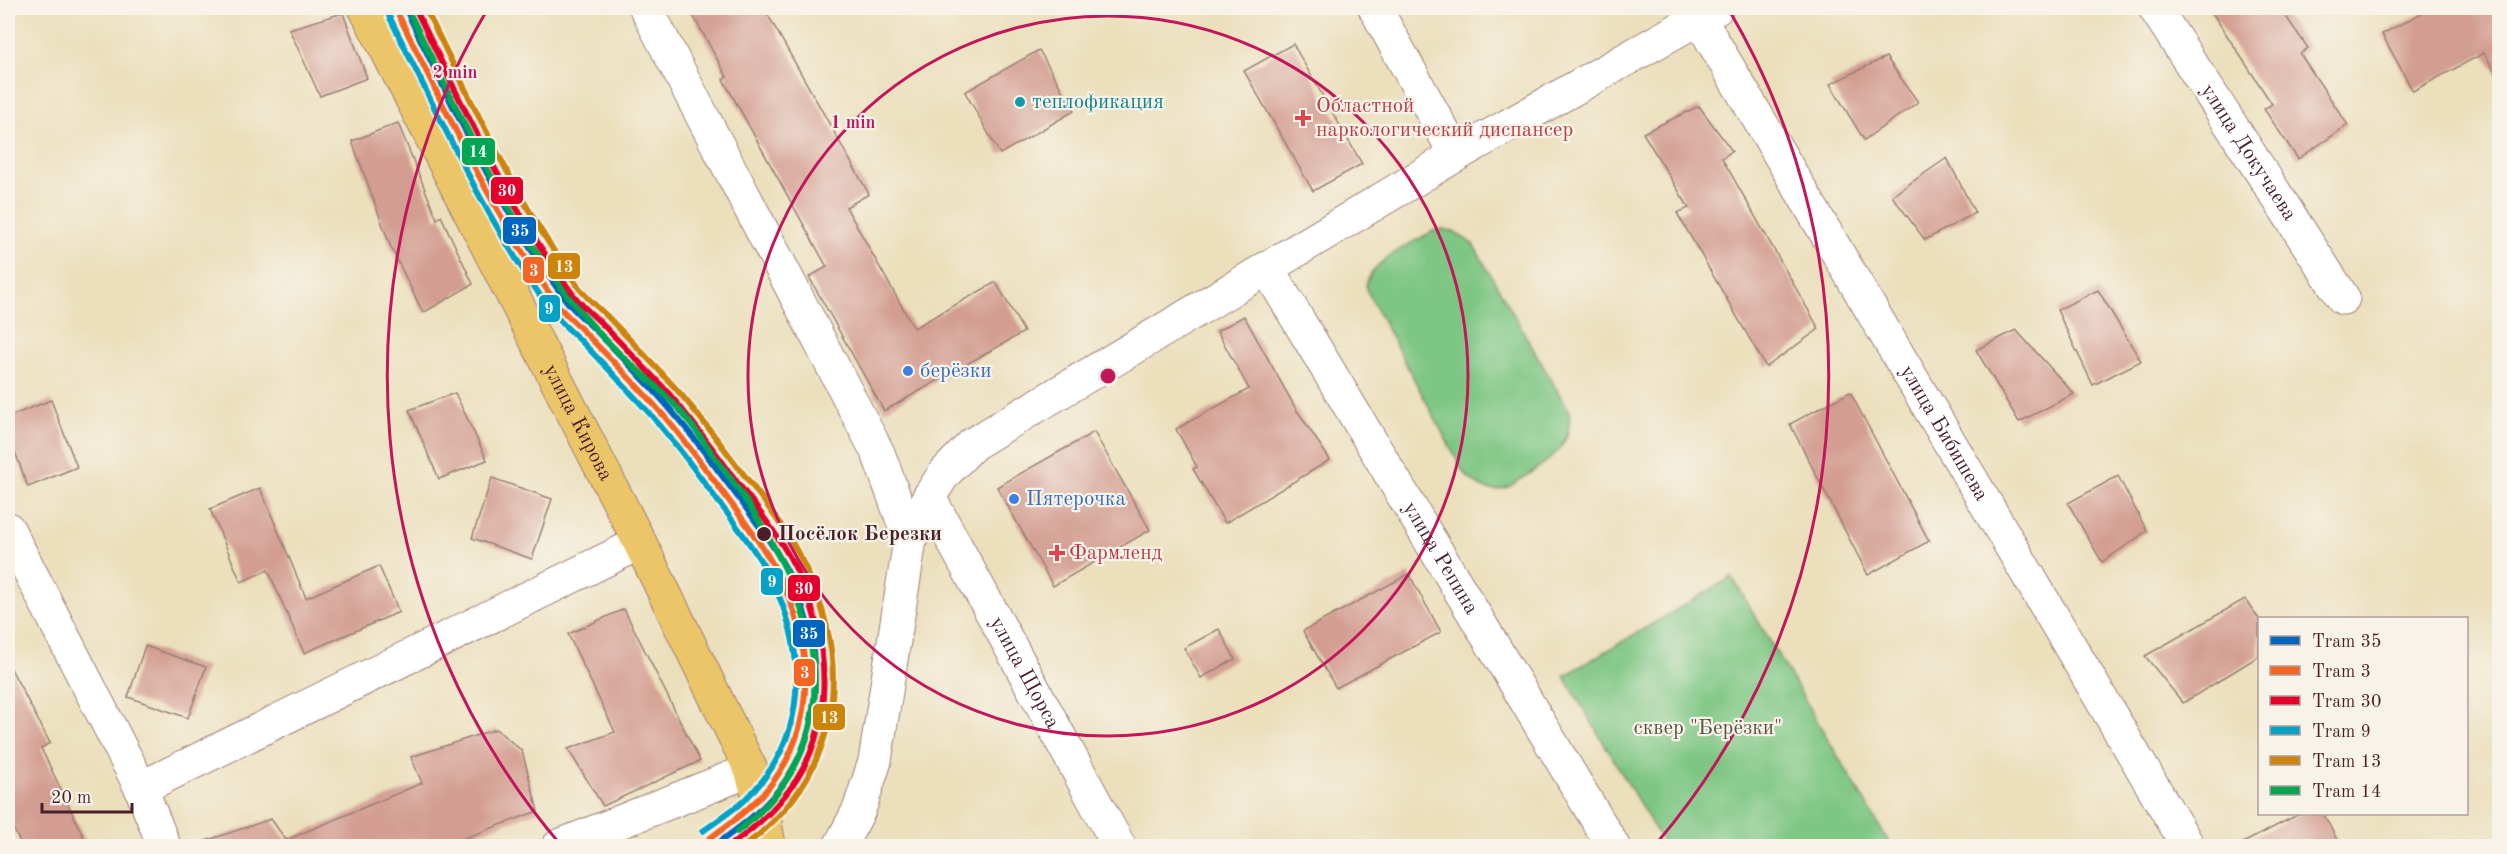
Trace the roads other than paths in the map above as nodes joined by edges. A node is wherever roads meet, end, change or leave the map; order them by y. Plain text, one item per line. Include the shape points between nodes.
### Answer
1 (365, 8) edge
2 (646, 8) edge
3 (1375, 8) edge
4 (2155, 8) edge
5 (1708, 13) edge
6 (1456, 155) junction
7 (1268, 268) junction
8 (2343, 298) dead end
9 (929, 497) junction
10 (8, 529) edge
11 (910, 540) junction
12 (640, 543) junction
13 (751, 771) junction
14 (141, 788) junction
15 (164, 846) edge
16 (559, 846) edge
17 (769, 846) edge
18 (840, 846) edge
19 (1119, 846) edge
20 (1613, 846) edge
21 (2188, 846) edge

1 - 12 main road, улица Кирова
2 - 11 street via 878,453
3 - 6 street
4 - 8 street, улица Докучаева
5 - 6 street
5 - 21 street, улица Бибишева
6 - 7 street
7 - 9 street via 974,444 944,474
7 - 20 street, улица Репина
9 - 11 street
9 - 19 street, улица Щорса
10 - 14 street
11 - 18 street via 875,761 859,810
12 - 13 main road, улица Кирова
12 - 14 street
13 - 16 street
13 - 17 main road, улица Кирова
14 - 15 street

